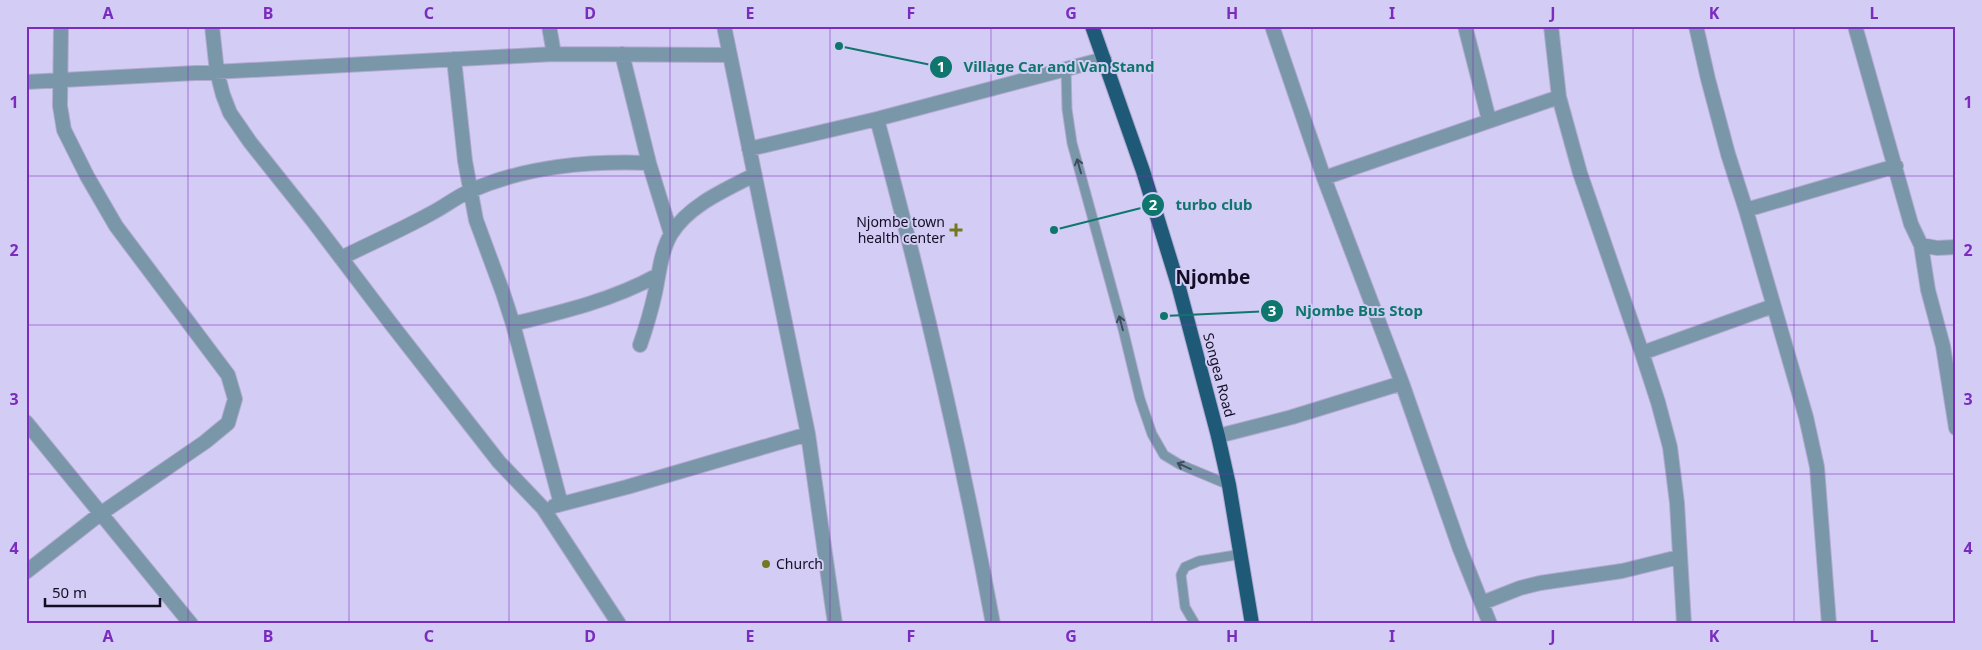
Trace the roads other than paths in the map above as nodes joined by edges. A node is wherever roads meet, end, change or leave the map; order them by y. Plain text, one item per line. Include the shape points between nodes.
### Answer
1 (61, 26) edge
2 (212, 26) edge
3 (549, 26) edge
4 (724, 26) edge
5 (1092, 26) edge
6 (1272, 26) edge
7 (1465, 26) edge
8 (1550, 26) edge
9 (1696, 26) edge
10 (1855, 26) edge
11 (554, 54) junction
12 (622, 54) junction
13 (729, 54) junction
14 (1104, 59) junction
15 (454, 60) junction
16 (1066, 68) junction
17 (217, 72) junction
18 (61, 81) junction
19 (26, 82) edge
20 (1559, 97) junction
21 (877, 119) junction
22 (1489, 120) junction
23 (749, 149) junction
24 (649, 163) junction
25 (1896, 166) junction
26 (754, 175) junction
27 (1324, 178) junction
28 (470, 191) junction
29 (1746, 210) junction
30 (671, 234) junction
31 (1921, 245) junction
32 (1956, 247) edge
33 (341, 258) junction
34 (658, 275) junction
35 (1773, 306) junction
36 (513, 324) junction
37 (640, 345) dead end
38 (1642, 353) junction
39 (1402, 383) junction
40 (26, 422) edge
41 (1956, 428) edge
42 (808, 434) junction
43 (1218, 436) junction
44 (1229, 485) junction
45 (561, 504) junction
46 (543, 508) junction
47 (100, 514) junction
48 (1242, 554) junction
49 (1679, 557) junction
50 (26, 572) edge
51 (1482, 603) junction
52 (191, 624) edge
53 (619, 624) edge
54 (835, 624) edge
55 (993, 624) edge
56 (1195, 624) edge
57 (1252, 624) edge
58 (1490, 624) edge
59 (1684, 624) edge
60 (1829, 624) edge

1 - 18 street
2 - 17 street
3 - 11 street
4 - 13 street
5 - 14 highway, Songea Road
6 - 27 street
7 - 22 street
8 - 20 street
9 - 29 street via 1725,145
10 - 25 street
11 - 12 street
11 - 15 street
12 - 13 street
12 - 24 street
13 - 23 street
14 - 16 street
14 - 43 highway, Songea Road via 1179,288
15 - 17 street
15 - 28 street
16 - 21 street
44 -> 16 lane via 1164,455 1152,434 1072,143
17 - 18 street
17 - 33 street via 230,113
18 - 19 street
18 - 47 street via 60,106 64,130 87,176 116,226 228,375 235,399 228,423 206,442
20 - 22 street
20 - 38 street via 1580,173
21 - 23 street
21 - 55 street via 912,250 973,513
22 - 27 street
23 - 26 street
24 - 28 street via 566,165
24 - 30 street
25 - 29 street
25 - 31 street via 1911,224
26 - 30 street via 712,196
26 - 42 street
27 - 39 street
28 - 33 street
28 - 36 street via 476,220
29 - 35 street
30 - 34 street
31 - 32 street
31 - 41 street via 1928,290 1943,346
33 - 46 street via 499,462
34 - 36 street via 607,297
34 - 37 street
35 - 38 street
35 - 60 street via 1806,417 1817,467
36 - 45 street
38 - 49 street via 1670,447
39 - 43 street
39 - 51 street
40 - 47 street
42 - 45 street
42 - 54 street
43 - 44 highway, Songea Road
44 - 48 highway, Songea Road
45 - 46 street
46 - 53 street
47 - 50 street
47 - 52 street
48 - 56 lane via 1199,560 1185,567 1181,575 1184,607
48 - 57 highway, Songea Road
49 - 51 street via 1622,571 1540,583
49 - 59 street
51 - 58 street

